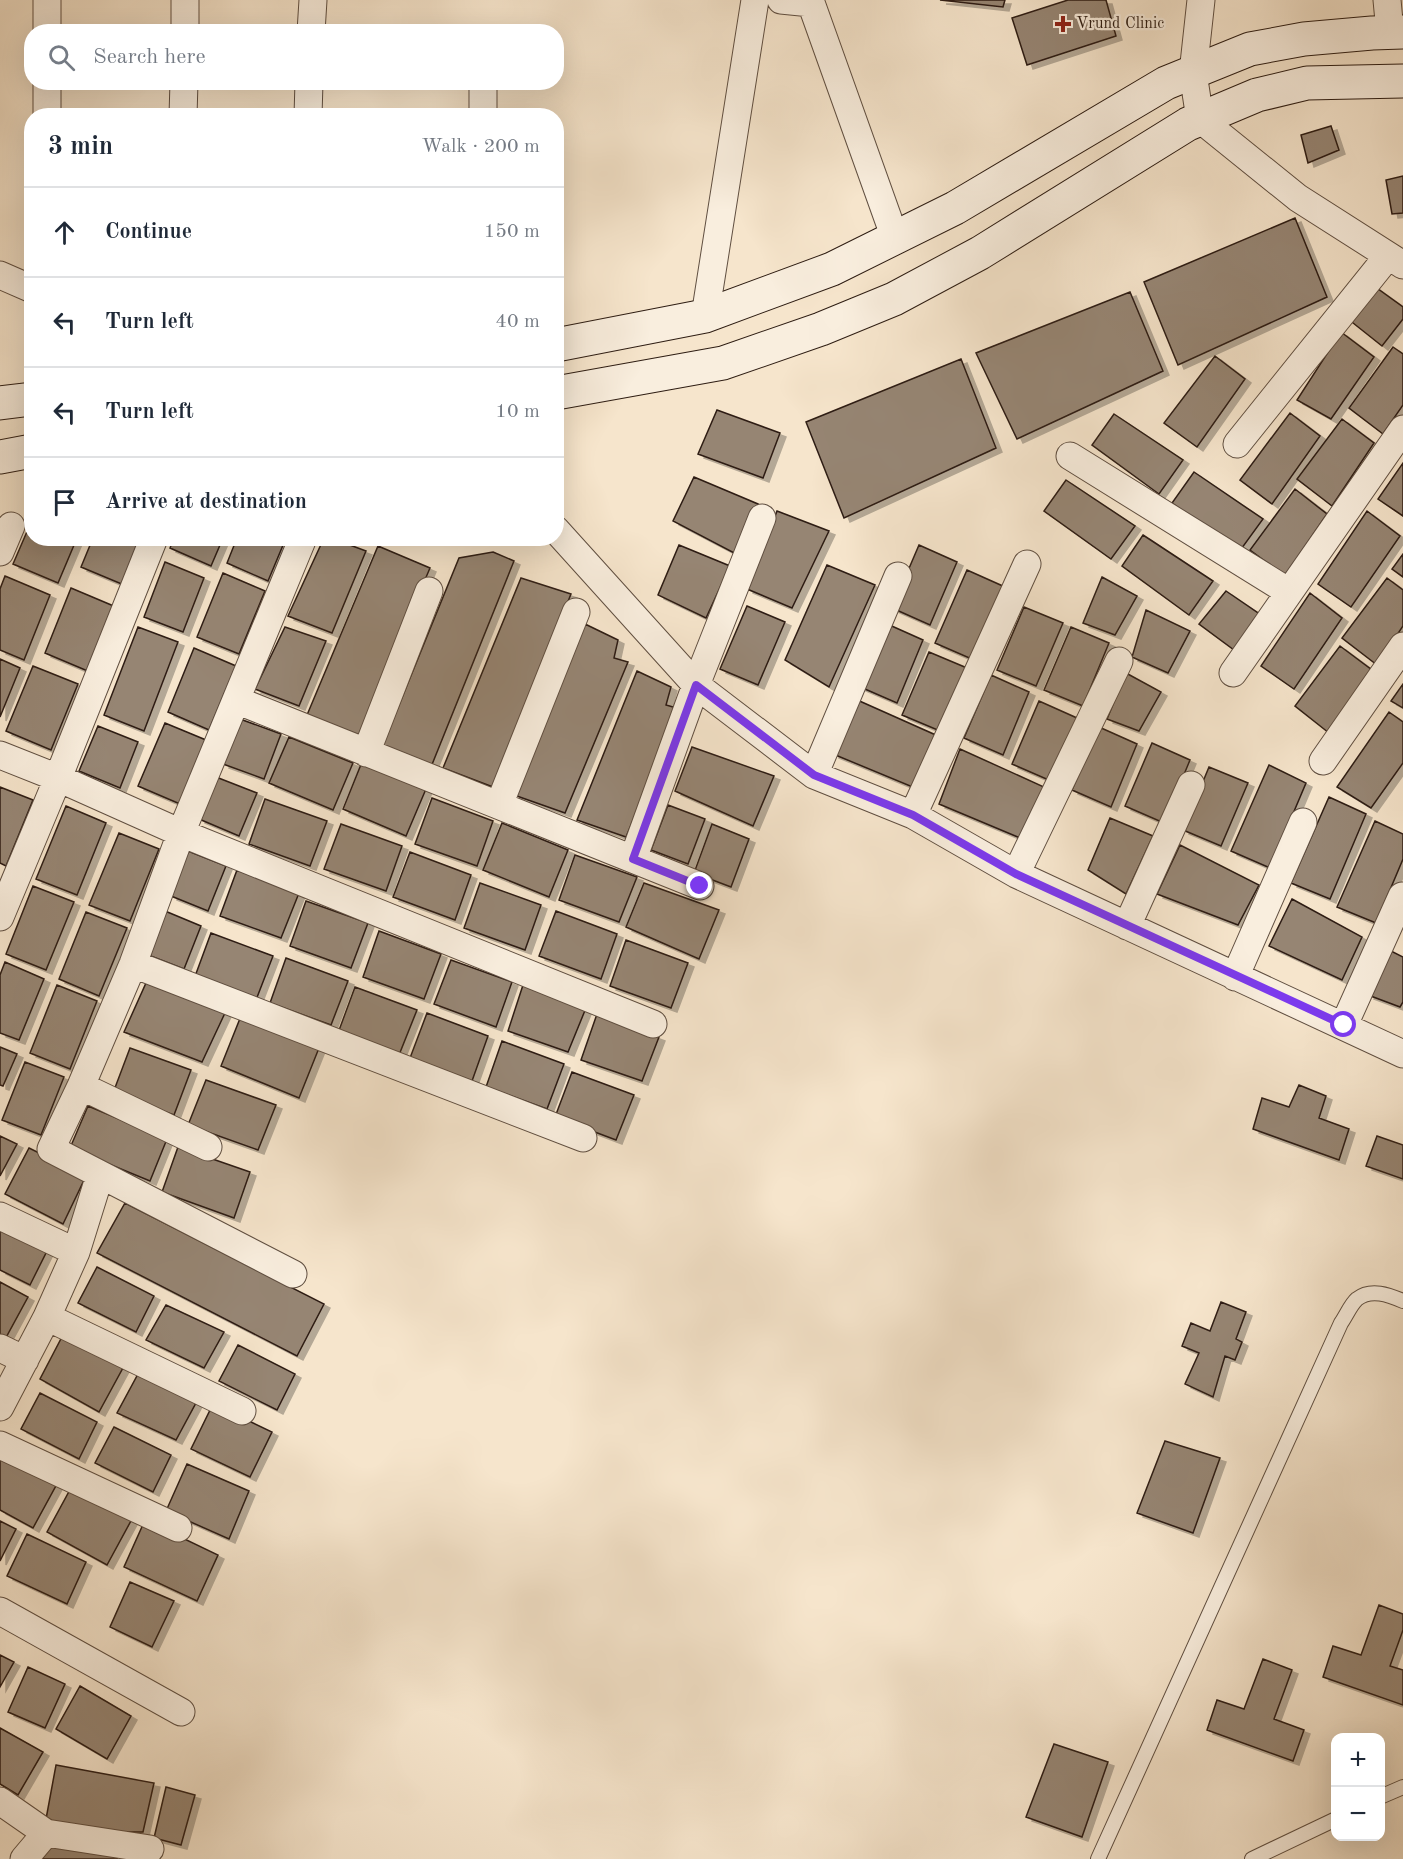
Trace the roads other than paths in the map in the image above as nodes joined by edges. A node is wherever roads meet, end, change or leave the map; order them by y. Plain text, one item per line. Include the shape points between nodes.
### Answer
1 (47, 0) edge
2 (185, 0) edge
3 (313, 0) edge
4 (754, 0) edge
5 (781, 0) edge
6 (1201, 0) edge
7 (1387, 0) edge
8 (811, 2) edge
9 (47, 24) edge
10 (185, 24) edge
11 (312, 24) edge
12 (1397, 32) edge
13 (1193, 73) junction
14 (1403, 81) edge
15 (47, 90) edge
16 (184, 90) edge
17 (309, 90) edge
18 (483, 90) edge
19 (46, 108) edge
20 (183, 108) edge
21 (308, 108) edge
22 (483, 108) edge
23 (1200, 119) junction
24 (895, 238) junction
25 (1395, 261) edge
26 (0, 275) edge
27 (24, 286) edge
28 (705, 316) junction
29 (564, 343) edge
30 (564, 392) edge
31 (24, 400) edge
32 (0, 403) edge
33 (1403, 429) edge
34 (1237, 444) dead end
35 (24, 452) edge
36 (1070, 456) dead end
37 (0, 457) edge
38 (762, 518) dead end
39 (11, 526) dead end
40 (564, 539) edge
41 (151, 546) edge
42 (300, 546) edge
43 (0, 552) edge
44 (1027, 564) dead end
45 (898, 576) dead end
46 (429, 591) dead end
47 (1289, 592) junction
48 (576, 612) dead end
49 (1403, 646) edge
50 (1119, 661) dead end
51 (1233, 673) dead end
52 (696, 685) junction
53 (236, 700) junction
54 (366, 753) junction
55 (0, 755) edge
56 (1323, 761) dead end
57 (814, 775) junction
58 (58, 778) junction
59 (1191, 785) dead end
60 (499, 805) junction
61 (913, 815) junction
62 (1303, 822) dead end
63 (181, 833) junction
64 (633, 859) junction
65 (1016, 874) junction
66 (700, 886) dead end
67 (1402, 896) edge
68 (0, 917) edge
69 (1127, 926) junction
70 (133, 964) junction
71 (1235, 976) junction
72 (653, 1024) dead end
73 (1344, 1025) junction
74 (1403, 1054) edge
75 (81, 1086) junction
76 (584, 1138) dead end
77 (208, 1147) dead end
78 (100, 1175) junction
79 (0, 1216) edge
80 (76, 1252) junction
81 (293, 1274) dead end
82 (1403, 1301) edge
83 (47, 1317) junction
84 (0, 1348) edge
85 (25, 1360) junction
86 (0, 1407) edge
87 (242, 1410) dead end
88 (0, 1444) edge
89 (178, 1528) dead end
90 (0, 1611) edge
91 (181, 1712) dead end
92 (1403, 1787) edge
93 (1385, 1795) edge
94 (0, 1801) edge
95 (1331, 1821) edge
96 (46, 1833) junction
97 (150, 1849) dead end
98 (24, 1859) edge
99 (1098, 1859) edge
100 (1252, 1859) edge

1 - 9 street
2 - 10 street
3 - 11 street
4 - 28 street
5 - 8 street
6 - 13 street
7 - 12 street
8 - 24 street
12 - 13 main road via 1304,39 1250,49
13 - 23 street
13 - 24 main road via 1166,84 955,208
14 - 23 main road via 1307,82 1257,95
15 - 19 street
16 - 20 street
17 - 21 street
18 - 22 street
23 - 25 street via 1298,198
23 - 30 main road via 980,253 894,299 723,363
24 - 28 main road via 832,269
25 - 34 street
26 - 27 street
28 - 29 main road
31 - 32 main road
33 - 47 street
35 - 37 main road
36 - 47 street
38 - 52 street
39 - 43 street
40 - 52 street
41 - 58 street
42 - 53 street
44 - 61 street
45 - 57 street
46 - 54 street
47 - 51 street
48 - 60 street
49 - 56 street
50 - 65 street
52 - 57 street
52 - 64 street
53 - 54 street
53 - 63 street
54 - 60 street
55 - 58 street
57 - 61 street
58 - 63 street
58 - 68 street
59 - 69 street
60 - 64 street
61 - 65 street
62 - 71 street
63 - 70 street
63 - 72 street
64 - 66 street
65 - 69 street
67 - 73 street
69 - 71 street
70 - 75 street
70 - 76 street
71 - 73 street
73 - 74 street
75 - 77 street
75 - 78 street via 51,1149
78 - 80 street
78 - 81 street
79 - 80 street
80 - 83 street
82 - 99 lane via 1388,1294 1368,1294 1356,1299 1341,1323
83 - 85 street
83 - 87 street
84 - 85 street
85 - 86 street
88 - 89 street
90 - 91 street
92 - 93 lane
94 - 96 street
95 - 100 lane
96 - 97 street
96 - 98 street

